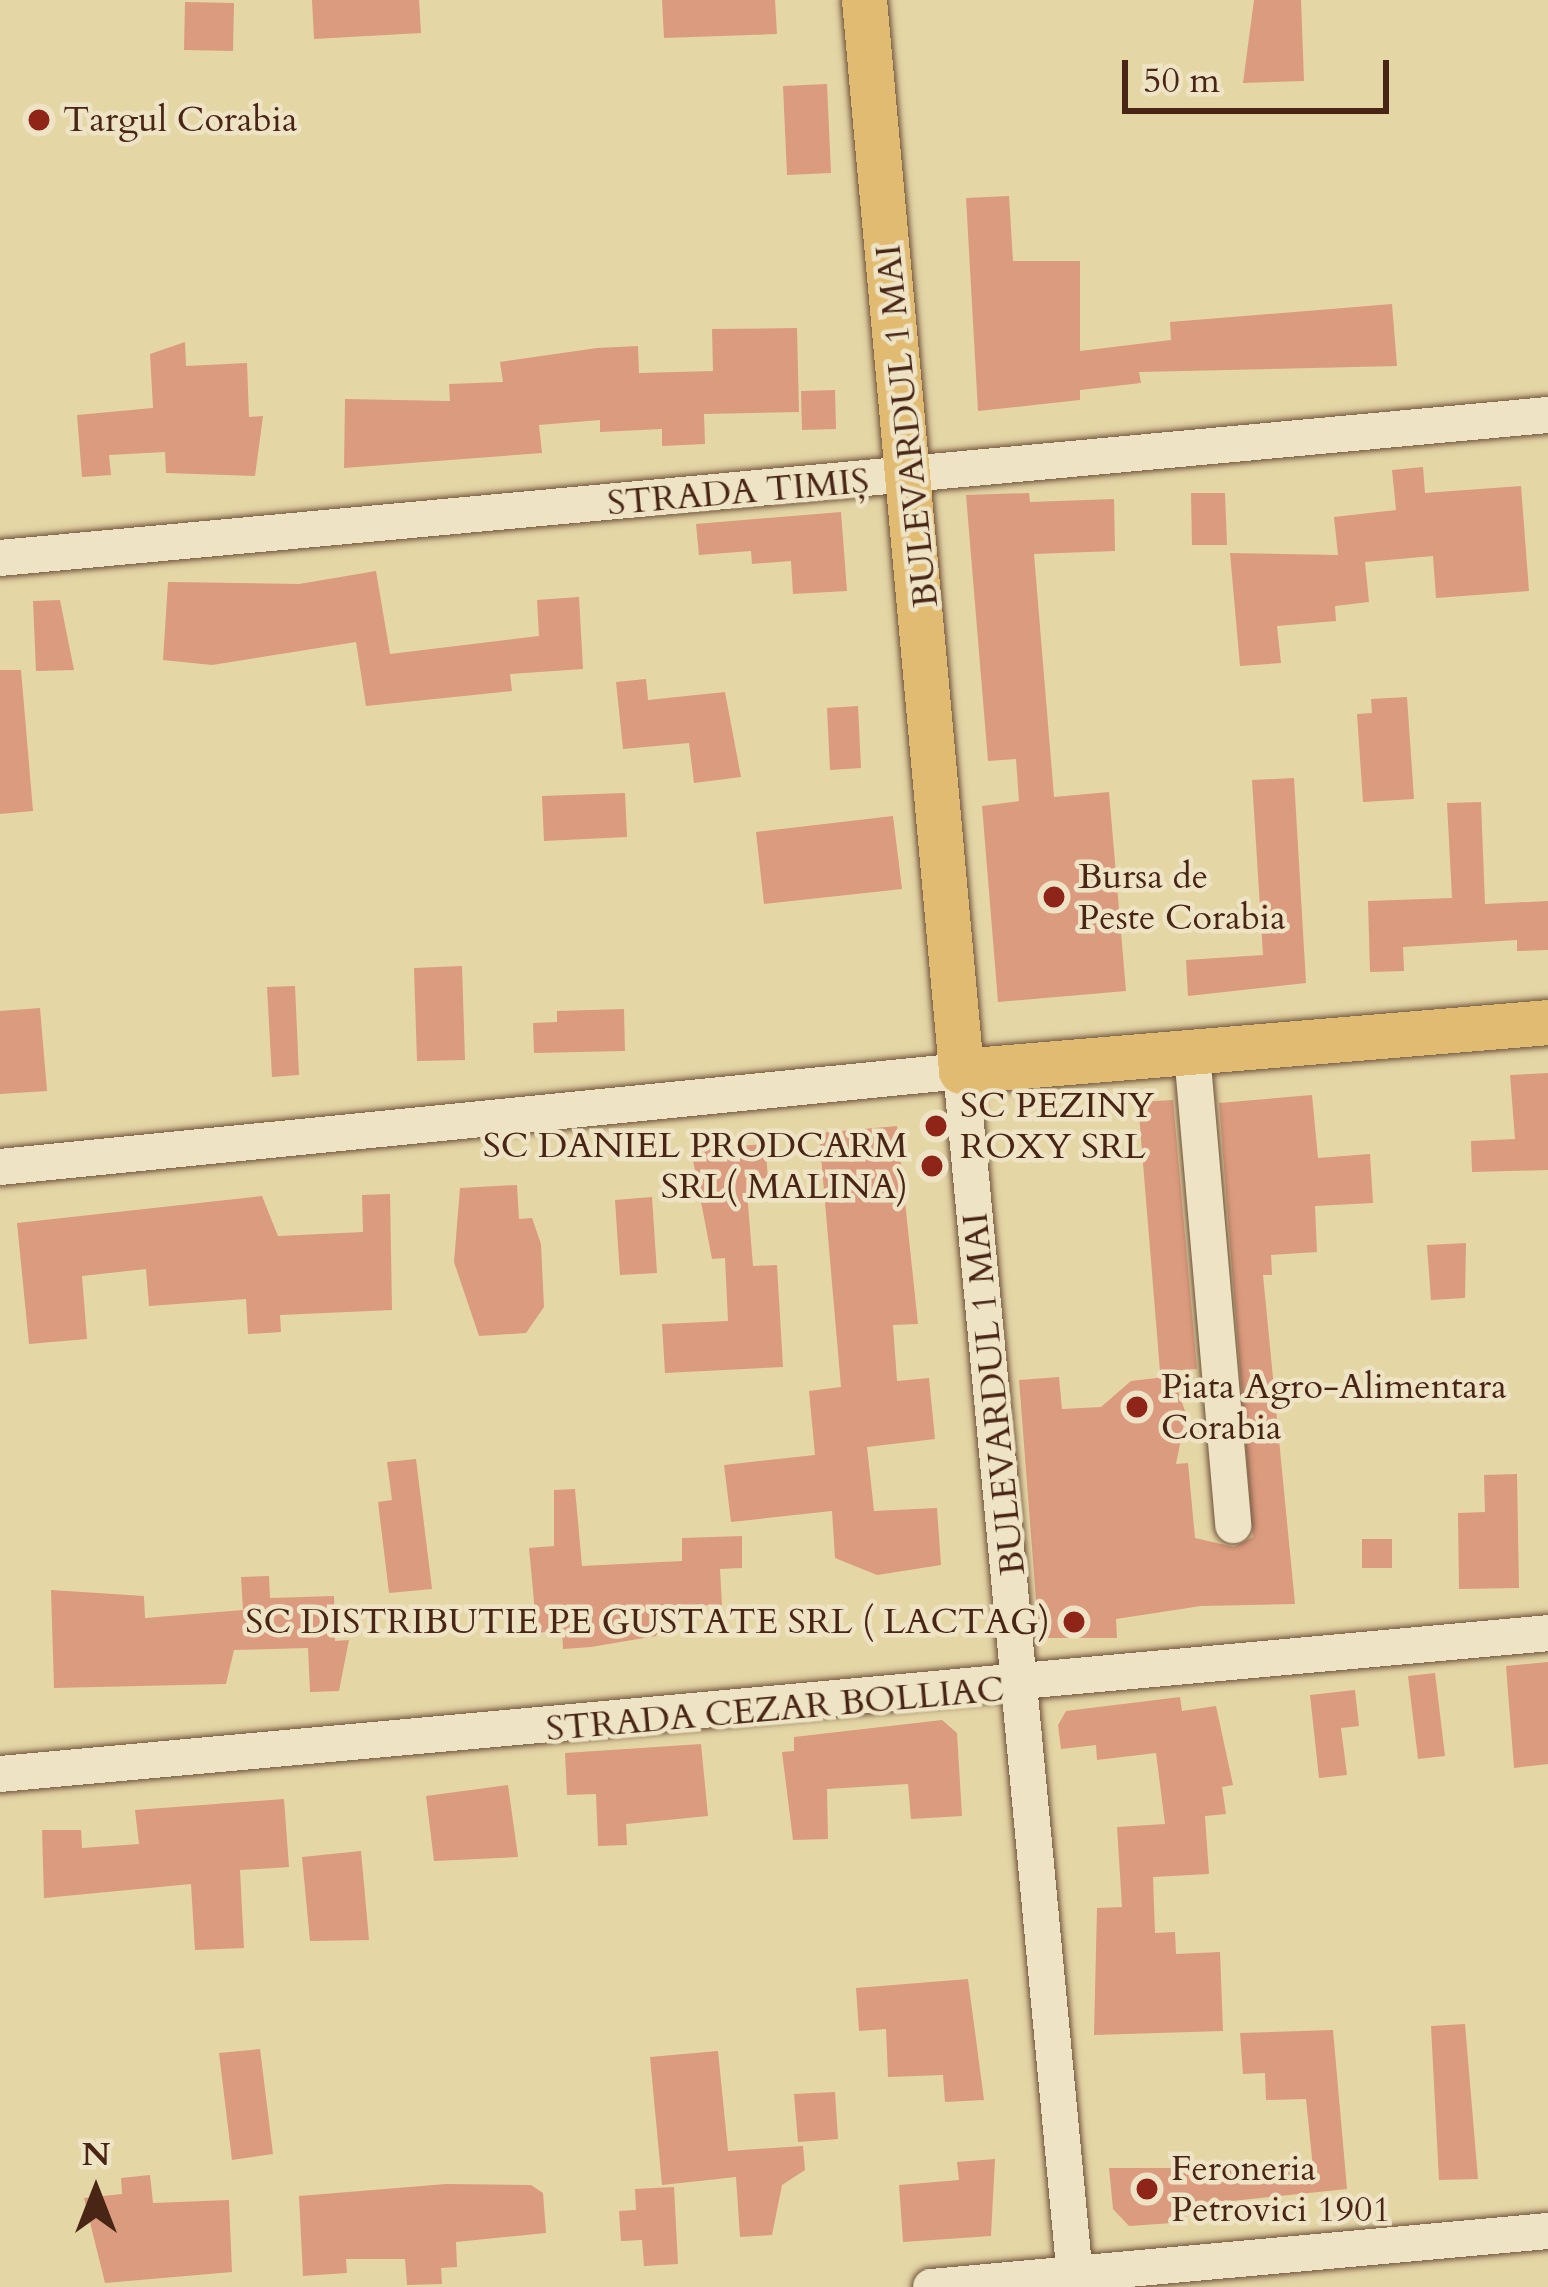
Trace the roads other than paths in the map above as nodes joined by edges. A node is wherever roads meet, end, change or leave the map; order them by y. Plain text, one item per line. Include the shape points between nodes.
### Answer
1 (864, 0) edge
2 (1548, 415) edge
3 (913, 477) junction
4 (0, 558) edge
5 (1548, 1022) edge
6 (1192, 1053) junction
7 (961, 1071) junction
8 (0, 1167) edge
9 (1233, 1526) dead end
10 (1548, 1633) edge
11 (1023, 1688) junction
12 (0, 1774) edge
13 (1548, 2230) edge
14 (1076, 2280) edge
15 (931, 2287) edge

1 - 3 main road, BULEVARDUL 1 MAI
2 - 3 street, STRADA TIMIȘ
3 - 4 street, STRADA TIMIȘ
3 - 7 main road, BULEVARDUL 1 MAI
5 - 6 main road
6 - 7 main road
6 - 9 street
7 - 8 street
7 - 11 street, BULEVARDUL 1 MAI
10 - 11 street, STRADA CEZAR BOLLIAC
11 - 12 street, STRADA CEZAR BOLLIAC
11 - 14 street, BULEVARDUL 1 MAI
13 - 14 street
14 - 15 street

